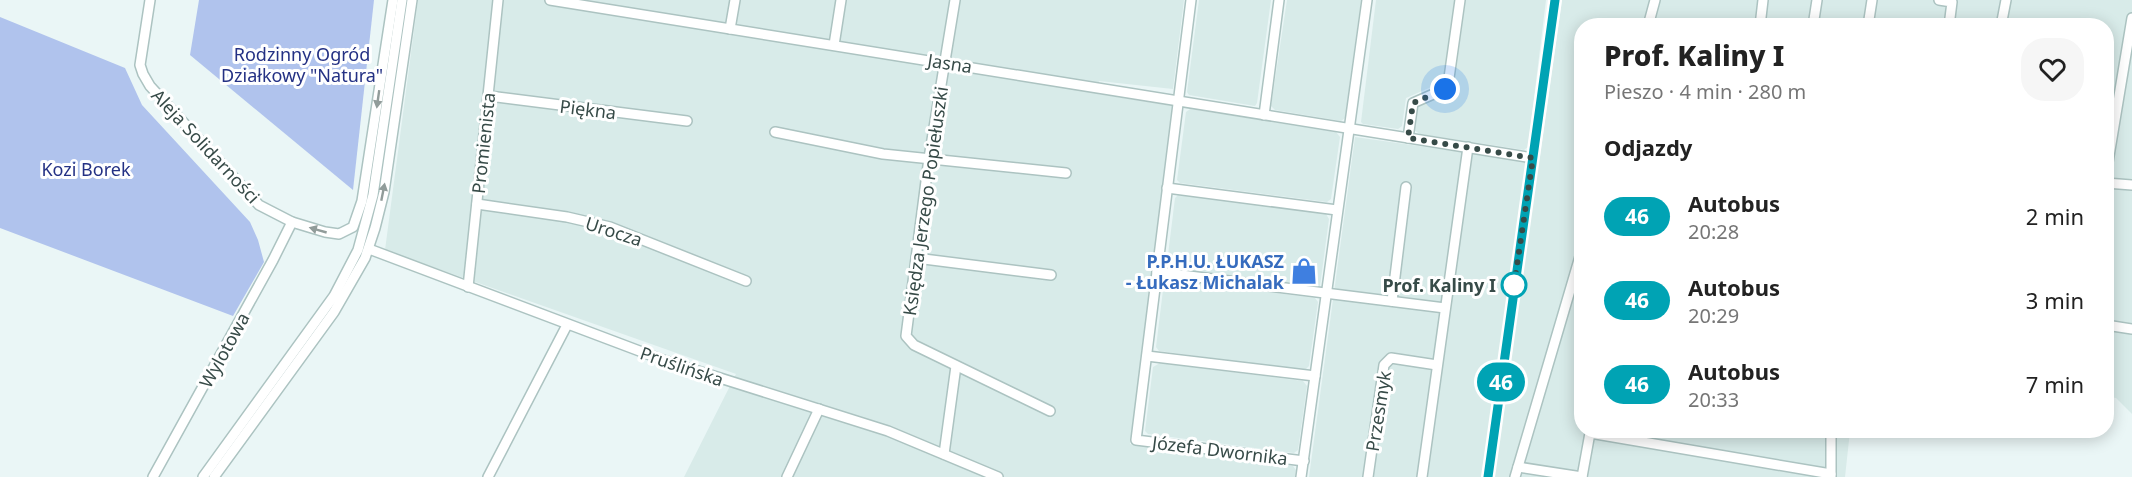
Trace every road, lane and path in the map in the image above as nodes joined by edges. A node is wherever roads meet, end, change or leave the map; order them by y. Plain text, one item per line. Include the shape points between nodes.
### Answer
1 (150, 0) edge
2 (393, 0) edge
3 (402, 0) edge
4 (412, 0) edge
5 (498, 0) edge
6 (550, 0) edge
7 (735, 0) edge
8 (842, 0) edge
9 (955, 0) edge
10 (1191, 0) edge
11 (1279, 0) edge
12 (1367, 0) edge
13 (1460, 0) edge
14 (1555, 0) edge
15 (1655, 0) edge
16 (1763, 0) edge
17 (1817, 0) edge
18 (1872, 0) edge
19 (1939, 0) edge
20 (2006, 0) edge
21 (1650, 18) edge
22 (1761, 18) edge
23 (1814, 18) edge
24 (1869, 18) edge
25 (1950, 18) edge
26 (2003, 18) edge
27 (2132, 18) edge
28 (730, 29) junction
29 (2131, 29) edge
30 (834, 45) junction
31 (945, 63) junction
32 (489, 96) junction
33 (1178, 101) junction
34 (1264, 115) junction
35 (687, 121) dead end
36 (2114, 128) edge
37 (1350, 129) junction
38 (775, 132) dead end
39 (1408, 138) junction
40 (1468, 147) junction
41 (929, 158) junction
42 (1533, 158) junction
43 (1066, 173) dead end
44 (2114, 184) edge
45 (2132, 185) edge
46 (1406, 187) dead end
47 (1167, 188) junction
48 (477, 204) junction
49 (1337, 210) junction
50 (292, 222) junction
51 (369, 249) junction
52 (916, 258) junction
53 (1157, 272) junction
54 (1051, 275) dead end
55 (1574, 277) edge
56 (746, 281) dead end
57 (468, 287) junction
58 (1326, 292) junction
59 (1392, 301) junction
60 (1446, 308) junction
61 (567, 326) junction
62 (2114, 326) edge
63 (2132, 329) edge
64 (1147, 356) junction
65 (1437, 365) junction
66 (956, 366) junction
67 (1315, 376) junction
68 (819, 409) junction
69 (1050, 411) dead end
70 (1589, 438) edge
71 (1619, 438) edge
72 (1644, 438) edge
73 (1831, 438) edge
74 (1643, 442) junction
75 (944, 453) junction
76 (1304, 461) junction
77 (1517, 472) edge
78 (1831, 476) edge
79 (153, 477) edge
80 (203, 477) edge
81 (214, 477) edge
82 (488, 477) edge
83 (787, 477) edge
84 (998, 477) edge
85 (1301, 477) edge
86 (1368, 477) edge
87 (1422, 477) edge
88 (1488, 477) edge
89 (1582, 477) edge

1 - 50 street, Aleja Solidarności via 140,62 145,78 259,205
2 -> 50 street, Aleja Solidarności via 356,223 344,233 332,234
3 - 80 street via 374,189 362,239 328,305
51 -> 4 street via 384,192
5 - 32 street, Promienista
6 - 28 street, Jasna
7 - 28 street
8 - 30 street
9 - 31 street, Księdza Jerzego Popiełuszki
10 - 33 street
11 - 34 street
12 - 37 street
13 - 39 street via 1448,85 1413,103
14 - 42 street
15 - 21 street
16 - 22 street
17 - 23 street
18 - 24 street
19 - 25 street via 1952,2
20 - 26 street
27 - 29 street
28 - 30 street, Jasna
29 - 36 street
30 - 31 street, Jasna
31 - 33 street, Jasna
31 - 41 street, Księdza Jerzego Popiełuszki
32 - 35 street, Piękna
32 - 48 street, Promienista
33 - 34 street, Jasna
33 - 47 street
34 - 37 street, Jasna
37 - 39 street, Jasna
37 - 49 street
38 - 41 street via 859,150
39 - 40 street, Jasna
40 - 42 street, Jasna
40 - 60 street
41 - 43 street
41 - 52 street, Księdza Jerzego Popiełuszki
42 - 88 street
44 - 45 street
46 - 59 street
47 - 49 street
47 - 53 street
48 - 56 street, Urocza via 610,227
48 - 57 street, Promienista
49 - 58 street
50 - 79 street, Wylotowa
51 - 57 street, Pruślińska
51 - 81 street via 334,312
52 - 54 street
52 - 66 street, Księdza Jerzego Popiełuszki via 906,336 915,345
53 - 58 street
53 - 64 street
55 - 77 street
57 - 61 street, Pruślińska
58 - 59 street
58 - 67 street
59 - 60 street
60 - 65 street
61 - 68 street, Pruślińska via 700,373
61 - 82 street
62 - 63 street
64 - 67 street
64 - 76 street, Józefa Dwornika via 1136,440
65 - 86 street, Przesmyk via 1391,358 1384,365
65 - 87 street
66 - 69 street
66 - 75 street
67 - 76 street
68 - 75 street, Pruślińska
68 - 83 street
70 - 89 street
71 - 74 street
72 - 74 street
73 - 78 street
74 - 78 street
75 - 84 street, Pruślińska
76 - 85 street
77 - 89 street

